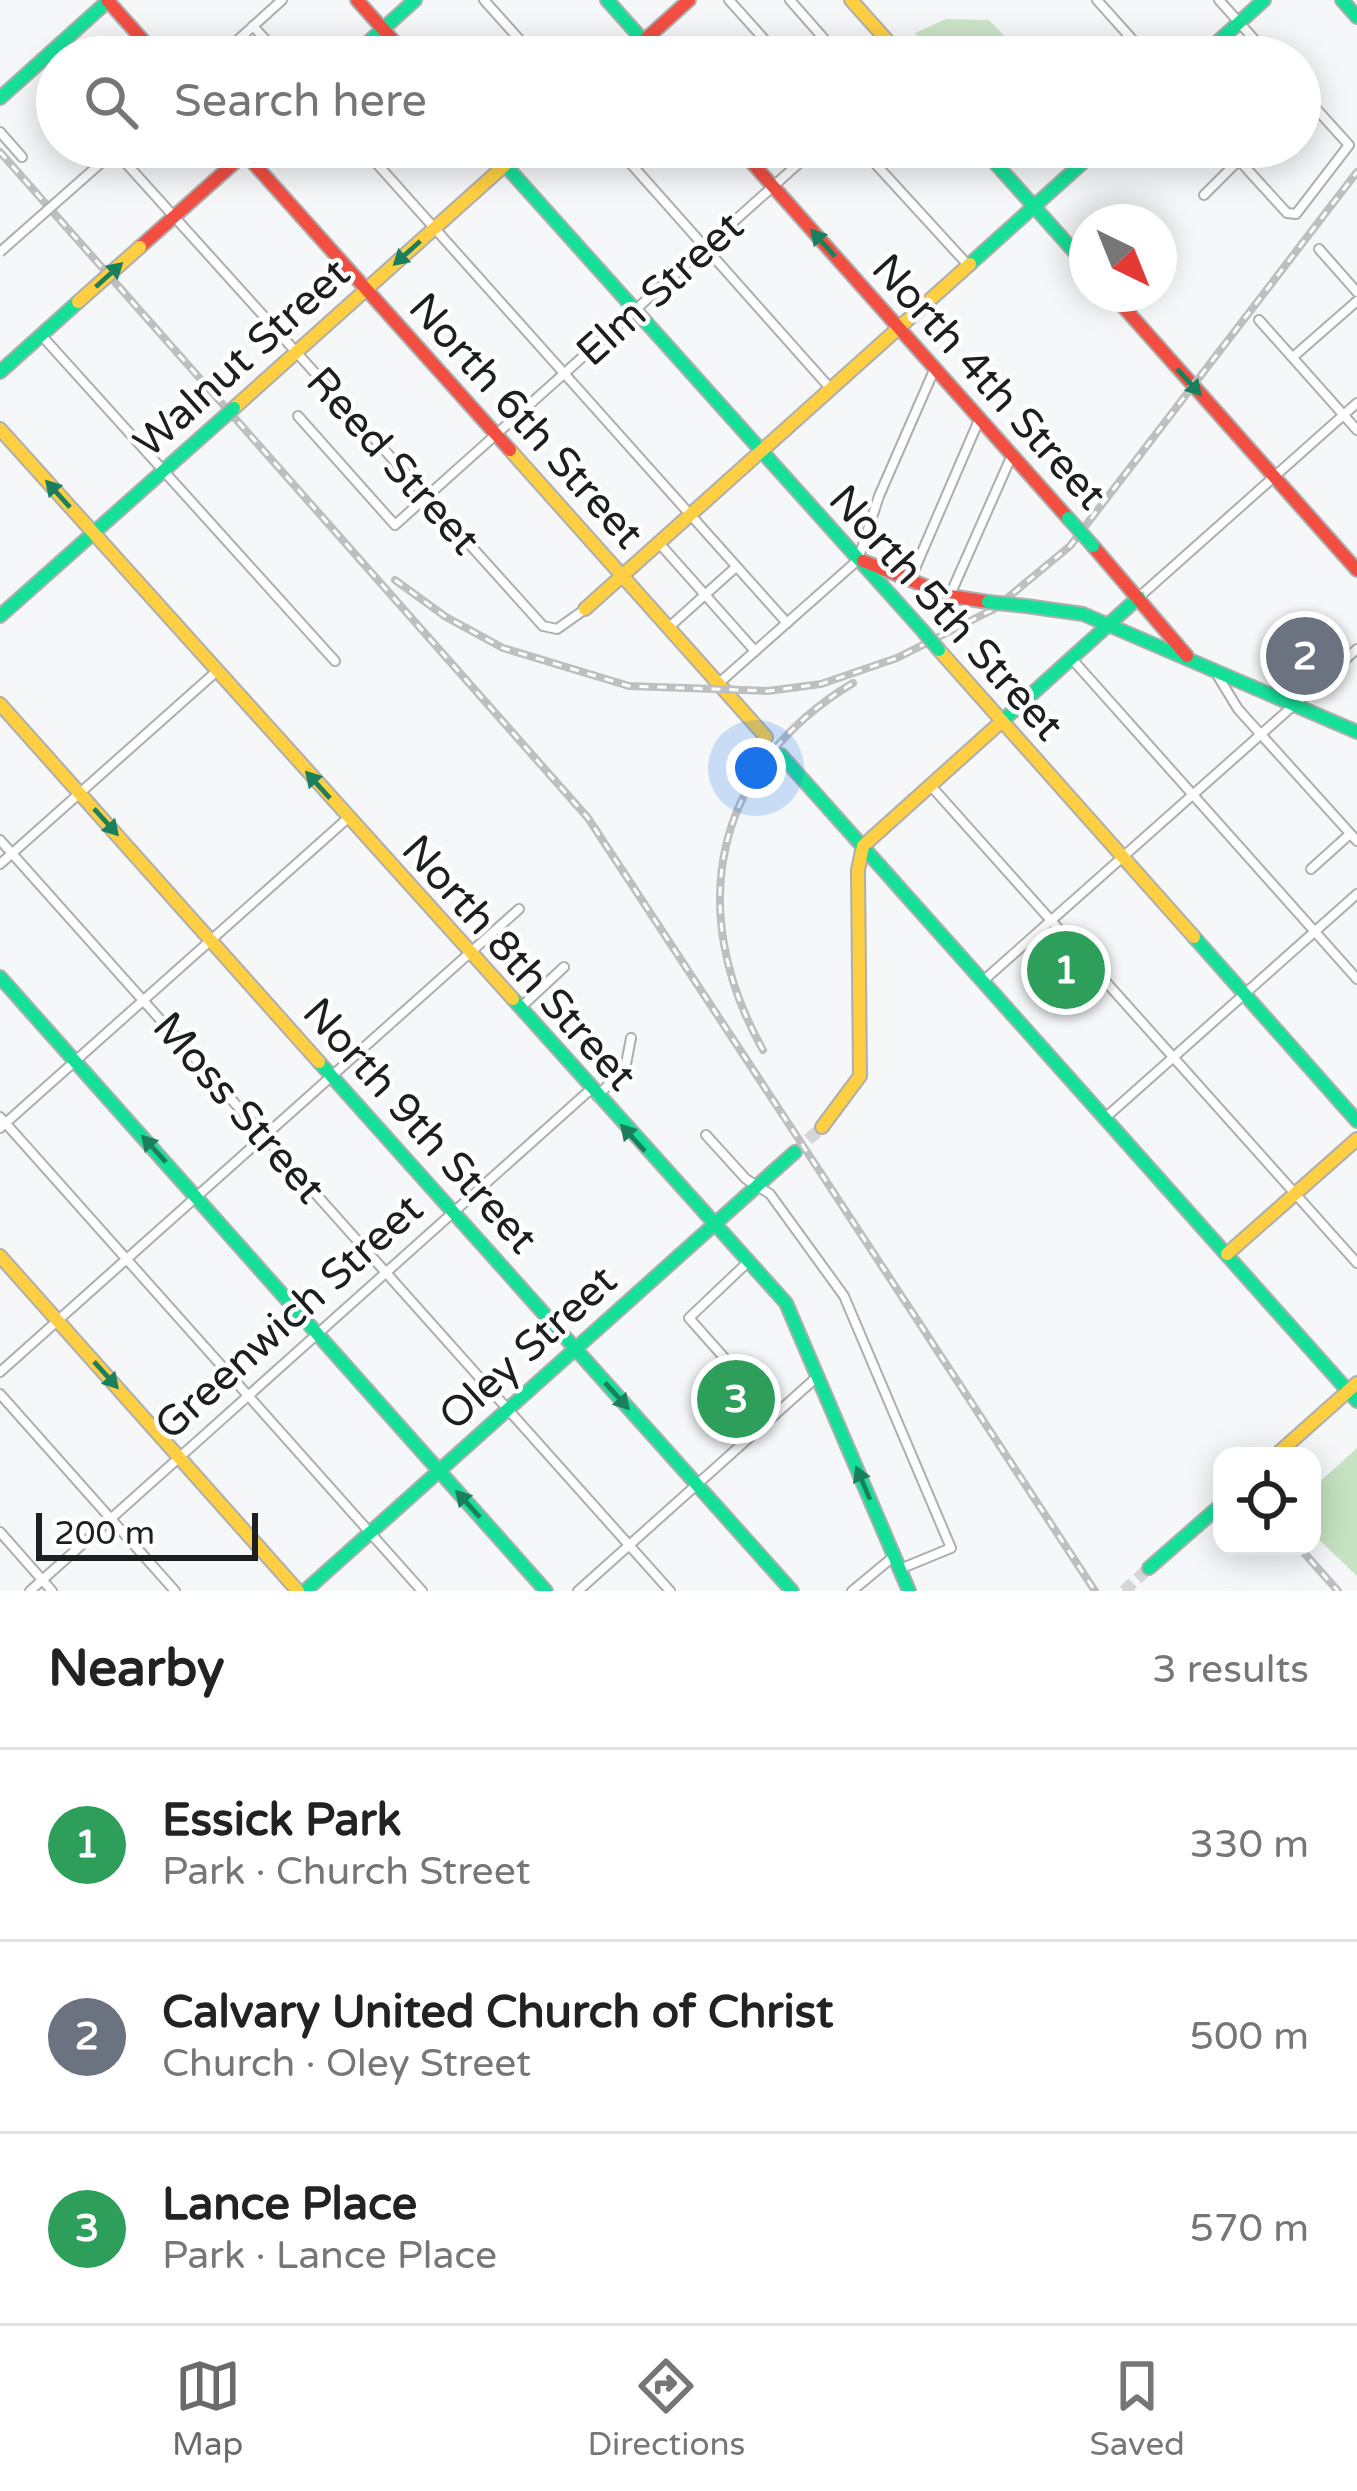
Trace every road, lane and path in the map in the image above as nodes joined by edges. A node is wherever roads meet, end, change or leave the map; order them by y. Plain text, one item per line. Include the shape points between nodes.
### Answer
1 (109, 0) edge
2 (282, 0) edge
3 (357, 0) edge
4 (416, 0) edge
5 (484, 0) edge
6 (607, 0) edge
7 (689, 0) edge
8 (729, 0) edge
9 (790, 0) edge
10 (851, 0) edge
11 (1096, 0) edge
12 (1220, 0) edge
13 (1264, 0) edge
14 (1342, 0) edge
15 (1357, 16) edge
16 (1239, 22) junction
17 (253, 26) junction
18 (383, 29) junction
19 (69, 36) edge
20 (140, 36) edge
21 (242, 36) edge
22 (262, 36) edge
23 (375, 36) edge
24 (389, 36) edge
25 (517, 36) edge
26 (639, 36) edge
27 (649, 36) edge
28 (761, 36) edge
29 (822, 36) edge
30 (883, 36) edge
31 (1129, 36) edge
32 (1224, 36) edge
33 (1251, 36) edge
34 (36, 66) edge
35 (0, 98) edge
36 (1321, 117) edge
37 (0, 133) edge
38 (22, 157) dead end
39 (95, 168) edge
40 (133, 168) edge
41 (225, 168) edge
42 (261, 168) edge
43 (381, 168) edge
44 (502, 168) edge
45 (508, 168) edge
46 (635, 168) edge
47 (757, 168) edge
48 (793, 168) edge
49 (879, 168) edge
50 (1000, 168) edge
51 (1077, 168) edge
52 (1230, 168) edge
53 (1246, 168) edge
54 (773, 186) junction
55 (1204, 195) dead end
56 (1034, 206) junction
57 (174, 217) junction
58 (435, 228) junction
59 (1069, 246) edge
60 (705, 247) junction
61 (1319, 249) dead end
62 (0, 252) edge
63 (968, 266) junction
64 (366, 290) junction
65 (1357, 296) edge
66 (635, 310) junction
67 (1128, 312) edge
68 (1259, 320) dead end
69 (898, 328) junction
70 (40, 335) junction
71 (297, 352) junction
72 (1292, 357) junction
73 (935, 368) junction
74 (0, 371) edge
75 (564, 374) junction
76 (830, 388) junction
77 (1357, 403) edge
78 (1344, 415) junction
79 (298, 416) dead end
80 (980, 419) junction
81 (0, 429) edge
82 (1357, 430) edge
83 (495, 435) junction
84 (760, 451) junction
85 (1012, 455) junction
86 (162, 472) junction
87 (1274, 477) junction
88 (428, 496) junction
89 (689, 514) junction
90 (93, 533) junction
91 (658, 542) junction
92 (858, 560) junction
93 (736, 567) junction
94 (1357, 570) edge
95 (621, 575) junction
96 (910, 580) junction
97 (705, 595) junction
98 (950, 596) junction
99 (1139, 597) junction
100 (585, 609) joint
101 (0, 616) edge
102 (787, 623) junction
103 (1108, 625) junction
104 (668, 628) junction
105 (1357, 649) edge
106 (755, 651) junction
107 (1071, 658) junction
108 (1190, 660) junction
109 (335, 661) dead end
110 (217, 671) junction
111 (1215, 672) junction
112 (718, 684) junction
113 (0, 704) edge
114 (1294, 705) junction
115 (1000, 722) junction
116 (1357, 732) edge
117 (1261, 734) junction
118 (766, 737) dead end
119 (782, 755) dead end
120 (930, 784) junction
121 (79, 792) junction
122 (1193, 795) junction
123 (348, 818) junction
124 (1354, 837) edge
125 (0, 840) edge
126 (863, 846) junction
127 (11, 854) junction
128 (1123, 858) junction
129 (0, 864) edge
130 (1311, 869) dead end
131 (1357, 894) edge
132 (519, 909) dead end
133 (1052, 921) junction
134 (1315, 931) junction
135 (211, 939) junction
136 (468, 954) junction
137 (564, 967) dead end
138 (0, 977) edge
139 (1357, 979) edge
140 (983, 981) junction
141 (1244, 994) junction
142 (144, 999) junction
143 (518, 1010) junction
144 (631, 1038) dead end
145 (1173, 1057) junction
146 (74, 1061) junction
147 (332, 1075) junction
148 (593, 1093) junction
149 (1105, 1118) junction
150 (1357, 1120) edge
151 (2, 1123) edge
152 (822, 1126) tunnel mouth
153 (266, 1135) junction
154 (706, 1135) dead end
155 (1357, 1138) edge
156 (795, 1152) tunnel mouth
157 (757, 1186) junction
158 (1295, 1193) junction
159 (196, 1196) junction
160 (453, 1212) junction
161 (713, 1224) junction
162 (1227, 1254) junction
163 (0, 1256) edge
164 (127, 1258) junction
165 (748, 1262) junction
166 (1357, 1263) edge
167 (386, 1273) junction
168 (58, 1320) junction
169 (318, 1333) junction
170 (575, 1349) junction
171 (0, 1372) edge
172 (817, 1377) junction
173 (1354, 1392) edge
174 (0, 1394) edge
175 (248, 1395) junction
176 (507, 1409) junction
177 (775, 1414) junction
178 (1286, 1447) edge
179 (179, 1457) junction
180 (439, 1470) junction
181 (697, 1485) junction
182 (1213, 1512) edge
183 (111, 1519) junction
184 (0, 1532) edge
185 (370, 1532) junction
186 (628, 1546) junction
187 (897, 1563) junction
188 (1149, 1568) tunnel mouth
189 (43, 1580) junction
190 (30, 1591) edge
191 (52, 1591) edge
192 (175, 1591) edge
193 (301, 1591) edge
194 (422, 1591) edge
195 (546, 1591) edge
196 (578, 1591) edge
197 (670, 1591) edge
198 (792, 1591) edge
199 (852, 1591) edge
200 (909, 1591) edge

1 - 19 street
1 - 20 street
2 - 17 street
3 - 18 street
4 - 18 street
5 - 25 street
6 - 26 street
7 - 27 street
8 - 28 street
9 - 29 street
10 - 30 street
11 - 31 street
12 - 16 street
13 - 16 street
14 - 15 street
16 - 32 street
16 - 33 street
17 - 21 street
17 - 22 street
18 - 23 street
18 - 24 street
34 - 35 street
36 - 53 street via 1349,146 1291,215
37 - 38 street
39 - 62 street, bridge
40 - 57 street, Reed Street
41 - 57 street
42 - 64 street, North 6th Street
43 - 58 street
44 - 58 street, Walnut Street
45 - 66 street, North 5th Street
46 - 60 street
47 - 54 street, North 4th Street
48 - 54 street, Elm Street
49 - 63 street
50 - 56 street
51 - 56 street
52 - 55 street
54 - 60 street, Elm Street
69 -> 54 street, North 4th Street
56 - 59 street
56 - 63 street
70 -> 57 street, bridge
57 - 71 street, Reed Street
58 -> 64 street, Walnut Street
58 - 75 street
60 - 66 street, Elm Street
60 - 76 street
61 - 65 street
63 - 69 street
64 - 71 street, Walnut Street
64 - 83 street, North 6th Street
65 - 72 street
66 - 75 street, Elm Street
66 - 84 street, North 5th Street
67 -> 87 street
68 - 72 street
69 - 73 street, North 4th Street
69 - 76 street
70 - 74 street
70 - 86 street
71 - 86 street, Walnut Street
71 - 88 street, Reed Street
72 - 78 street
73 - 80 street, North 4th Street
73 - 92 street
75 - 83 street, Elm Street
75 - 89 street
76 - 84 street
77 - 78 street
78 - 82 street
78 - 87 street
79 - 88 street, Elm Street via 395,525
80 - 85 street, North 4th Street
80 - 96 street
90 -> 81 street, North 8th Street
83 - 88 street, Elm Street
83 - 95 street, North 6th Street
84 - 89 street
84 - 92 street, North 5th Street
85 - 98 street
85 - 99 street, North 4th Street, bridge
86 - 90 street, Walnut Street
86 - 109 street
87 - 94 street
87 - 99 street
88 - 100 street, Reed Street via 543,626 556,629
89 - 91 street
89 - 93 street
90 - 101 street, Walnut Street
90 - 110 street, North 8th Street
91 - 95 street
91 - 97 street
92 - 96 street
92 - 102 street
92 - 115 street, North 5th Street, bridge
93 - 97 street
93 - 102 street
95 - 100 street
95 - 104 street, North 6th Street
96 - 98 street
97 - 104 street
97 - 106 street
98 - 103 street, bridge via 1083,614
99 - 103 street
99 - 108 street, North 4th Street
102 - 106 street
103 - 107 street
103 - 108 street
104 - 112 street, North 6th Street
105 - 114 street
106 - 112 street
107 - 115 street
107 - 122 street
108 - 111 street
110 - 121 street
123 -> 110 street, North 8th Street
111 - 114 street
111 - 117 street
112 - 118 street, North 6th Street
113 - 121 street, North 9th Street
114 - 116 street
114 - 117 street
115 - 120 street
115 - 128 street, North 5th Street
117 - 122 street
117 - 124 street
119 - 126 street
120 - 126 street
120 - 133 street
121 - 127 street
121 -> 135 street, North 9th Street
122 - 128 street
122 - 134 street
123 - 135 street
123 - 136 street, North 8th Street
124 - 130 street
125 - 127 street, Moss Street
126 - 140 street
126 - 152 street via 860,1076
127 - 129 street
127 - 142 street, Moss Street
128 - 133 street
128 - 141 street, North 5th Street
131 - 134 street
132 - 136 street
133 - 140 street
133 - 145 street
134 - 139 street
134 - 141 street
135 - 142 street
135 - 147 street, North 9th Street
136 - 143 street, North 8th Street
136 - 147 street
137 - 143 street
138 - 146 street
140 - 149 street
141 - 145 street
141 - 150 street, North 5th Street
142 - 146 street
142 - 153 street, Moss Street
143 - 148 street, North 8th Street
144 - 148 street, Greenwich Street via 625,1069
145 - 149 street
145 - 158 street
146 - 151 street
159 -> 146 street
147 - 153 street
147 - 160 street, North 9th Street
148 - 160 street, Greenwich Street
161 -> 148 street, North 8th Street
149 - 162 street
151 - 164 street
153 - 159 street
153 - 167 street, Moss Street
154 - 157 street
155 - 158 street
156 - 157 street, Oley Street
157 - 161 street, Oley Street
157 - 187 street via 844,1296 951,1548
158 - 162 street
158 - 166 street
159 - 164 street
159 - 169 street
160 - 167 street, Greenwich Street
160 - 170 street, North 9th Street
161 - 165 street, North 8th Street
161 - 170 street, Oley Street
162 - 173 street
163 - 168 street
164 - 168 street
164 - 175 street
165 - 172 street, North 8th Street via 786,1303
165 - 177 street via 689,1318
167 - 169 street, Greenwich Street
167 - 176 street, Moss Street
168 - 171 street
168 -> 179 street
169 - 175 street, Greenwich Street
169 - 180 street
170 - 176 street, Oley Street
170 -> 181 street, North 9th Street
172 - 177 street
187 -> 172 street, North 8th Street
173 - 178 street
174 - 183 street
175 - 179 street, Greenwich Street
175 - 185 street
176 - 180 street, Oley Street
176 - 186 street, Moss Street
177 - 181 street
179 - 183 street, Greenwich Street
179 - 193 street
180 - 185 street, Oley Street
195 -> 180 street
181 - 186 street
181 - 198 street, North 9th Street
182 - 188 street
183 - 189 street, Greenwich Street
183 - 192 street
184 - 189 street
185 - 193 street, Oley Street
185 - 194 street
186 - 196 street
186 - 197 street, Moss Street
187 - 199 street
187 - 200 street, North 8th Street
189 - 190 street, Greenwich Street
189 - 191 street

